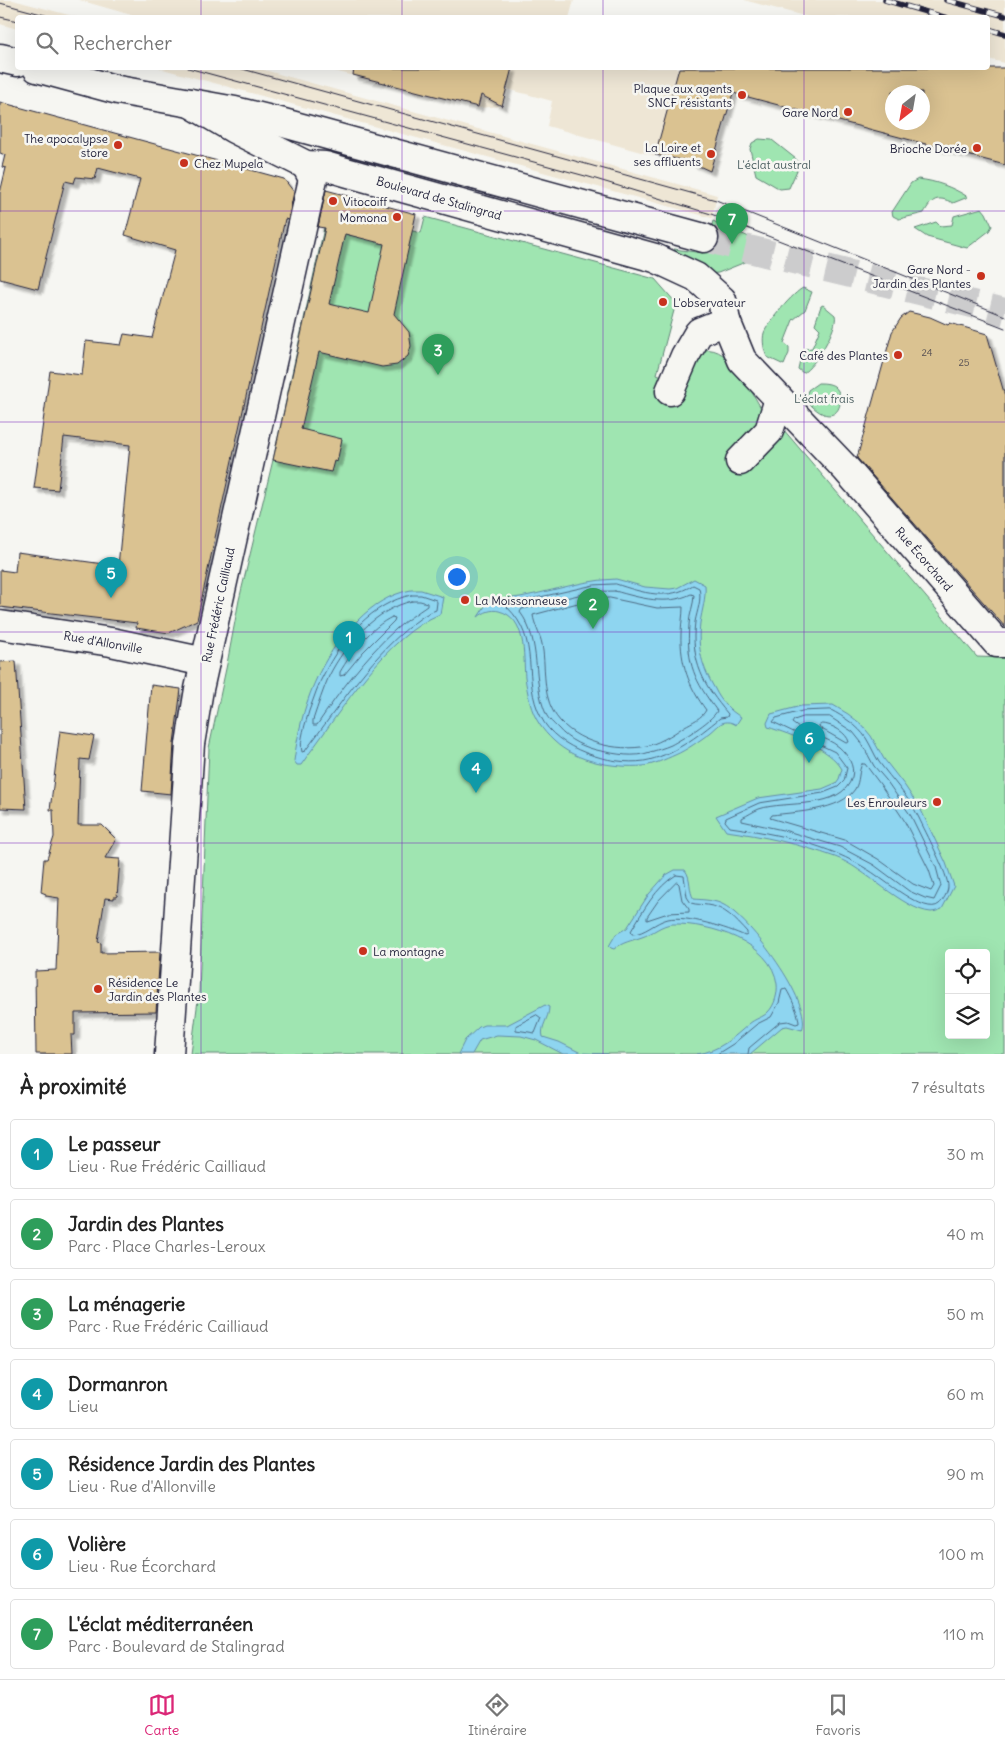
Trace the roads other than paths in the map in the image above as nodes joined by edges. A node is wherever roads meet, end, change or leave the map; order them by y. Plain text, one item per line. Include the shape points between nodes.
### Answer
1 (0, 58) edge
2 (15, 61) edge
3 (44, 70) edge
4 (190, 103) junction
5 (306, 165) junction
6 (704, 238) tunnel mouth
7 (726, 321) junction
8 (670, 390) dead end
9 (779, 399) junction
10 (740, 461) dead end
11 (0, 625) edge
12 (1005, 643) edge
13 (206, 662) junction
14 (169, 1054) edge

1 - 2 street
3 - 4 street, Boulevard de Stalingrad via 118,90
4 - 5 street, Boulevard de Stalingrad
4 - 6 street, Boulevard de Stalingrad via 280,122
5 - 7 street, Boulevard de Stalingrad via 325,166 655,258 696,277 722,300
5 - 13 street, Rue Frédéric Cailliaud via 313,179
7 - 8 street via 699,332
7 - 9 street, Boulevard de Stalingrad via 742,360
9 - 10 street via 769,431
9 - 12 street, Rue Écorchard via 846,469 997,643
11 - 13 street, Rue d'Allonville via 111,642
13 - 14 street, Rue Frédéric Cailliaud via 190,744

